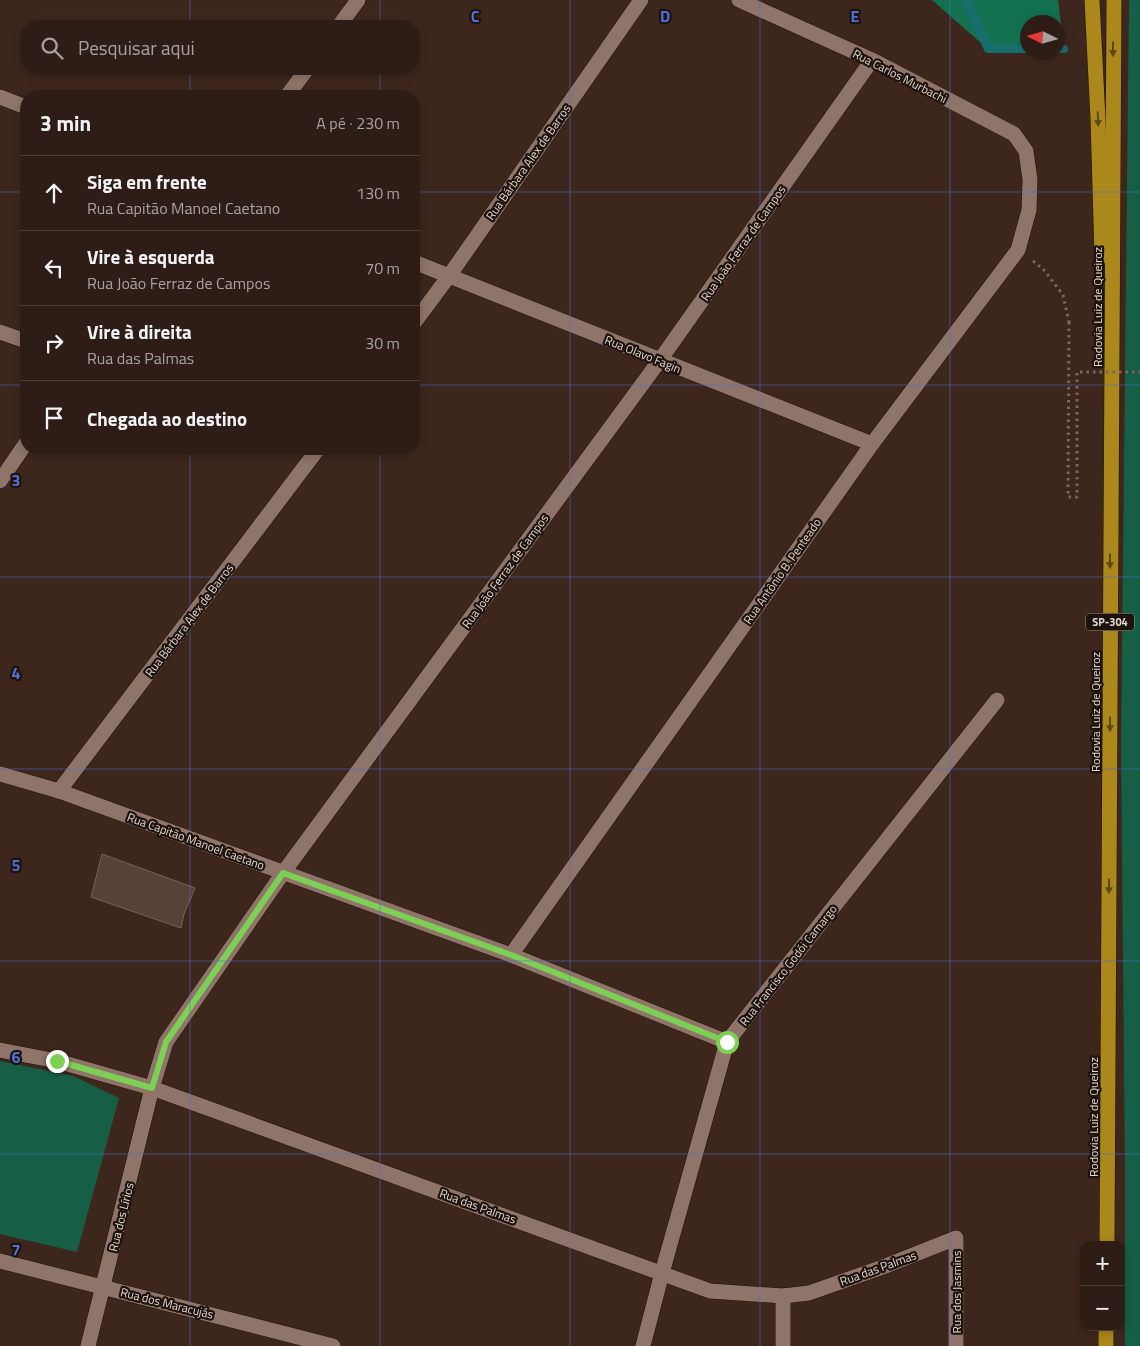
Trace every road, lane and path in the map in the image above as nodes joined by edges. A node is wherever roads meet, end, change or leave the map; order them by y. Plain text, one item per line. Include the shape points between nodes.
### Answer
1 (358, 0) edge
2 (641, 0) edge
3 (739, 0) edge
4 (1092, 0) edge
5 (1114, 0) edge
6 (343, 20) edge
7 (872, 60) junction
8 (303, 75) edge
9 (291, 90) edge
10 (0, 97) edge
11 (20, 105) edge
12 (1030, 180) joint
13 (1018, 250) junction
14 (420, 264) edge
15 (449, 276) junction
16 (420, 315) edge
17 (0, 332) edge
18 (20, 339) edge
19 (660, 360) junction
20 (1140, 372) edge
21 (872, 444) junction
22 (20, 452) edge
23 (313, 455) edge
24 (0, 481) edge
25 (1110, 536) junction
26 (998, 700) dead end
27 (0, 774) edge
28 (59, 791) junction
29 (283, 873) junction
30 (511, 955) junction
31 (727, 1042) junction
32 (0, 1050) edge
33 (152, 1088) junction
34 (956, 1238) joint
35 (1107, 1241) edge
36 (0, 1261) edge
37 (662, 1273) junction
38 (104, 1287) junction
39 (783, 1296) junction
40 (1106, 1331) edge
41 (88, 1346) edge
42 (333, 1346) edge
43 (644, 1346) edge
44 (783, 1346) edge
45 (956, 1346) edge
46 (1106, 1346) edge

1 - 6 street
2 - 15 street, Rua Bárbara Alex de Barros
3 - 7 street, Rua Carlos Murbachi
4 -> 25 highway
5 -> 25 highway, Rodovia Luiz de Queiroz / SP-304
7 - 12 street, Rua Carlos Murbachi via 1014,134 1026,151
7 - 19 street, Rua João Ferraz de Campos
8 - 9 street
10 - 11 street
12 - 13 street, Rua Antônio B. Penteado via 1029,210
13 - 20 path, bridge via 1044,270 1063,295 1069,322 1068,497 1077,498 1077,372
13 - 21 street, Rua Antônio B. Penteado
14 - 15 street, Rua Olavo Fagin
15 - 16 street, Rua Bárbara Alex de Barros
15 - 19 street, Rua Olavo Fagin
17 - 18 street
19 - 21 street, Rua Olavo Fagin
19 - 29 street, Rua João Ferraz de Campos
21 - 30 street, Rua Antônio B. Penteado
22 - 24 street
23 - 28 street, Rua Bárbara Alex de Barros
25 -> 35 highway, Rodovia Luiz de Queiroz / SP-304
26 - 31 street, Rua Francisco Godói Camargo
27 - 28 street, Rua Capitão Manoel Caetano
28 - 29 street, Rua Capitão Manoel Caetano
29 - 30 street, Rua Capitão Manoel Caetano
29 - 33 street, Rua João Ferraz de Campos via 166,1042
30 - 31 street, Rua Capitão Manoel Caetano
31 - 37 street, Rua Francisco Godói Camargo
32 - 33 street, Rua das Palmas via 57,1061
33 - 37 street, Rua das Palmas
33 - 38 street, Rua dos Lírios
34 - 39 street, Rua das Palmas via 809,1293
34 - 45 street, Rua dos Jasmins
36 - 38 street, Rua dos Maracujás
37 - 39 street, Rua das Palmas via 710,1291
37 - 43 street, Rua Francisco Godói Camargo
38 - 41 street, Rua dos Lírios
38 - 42 street, Rua dos Maracujás
39 - 44 street
40 - 46 highway

